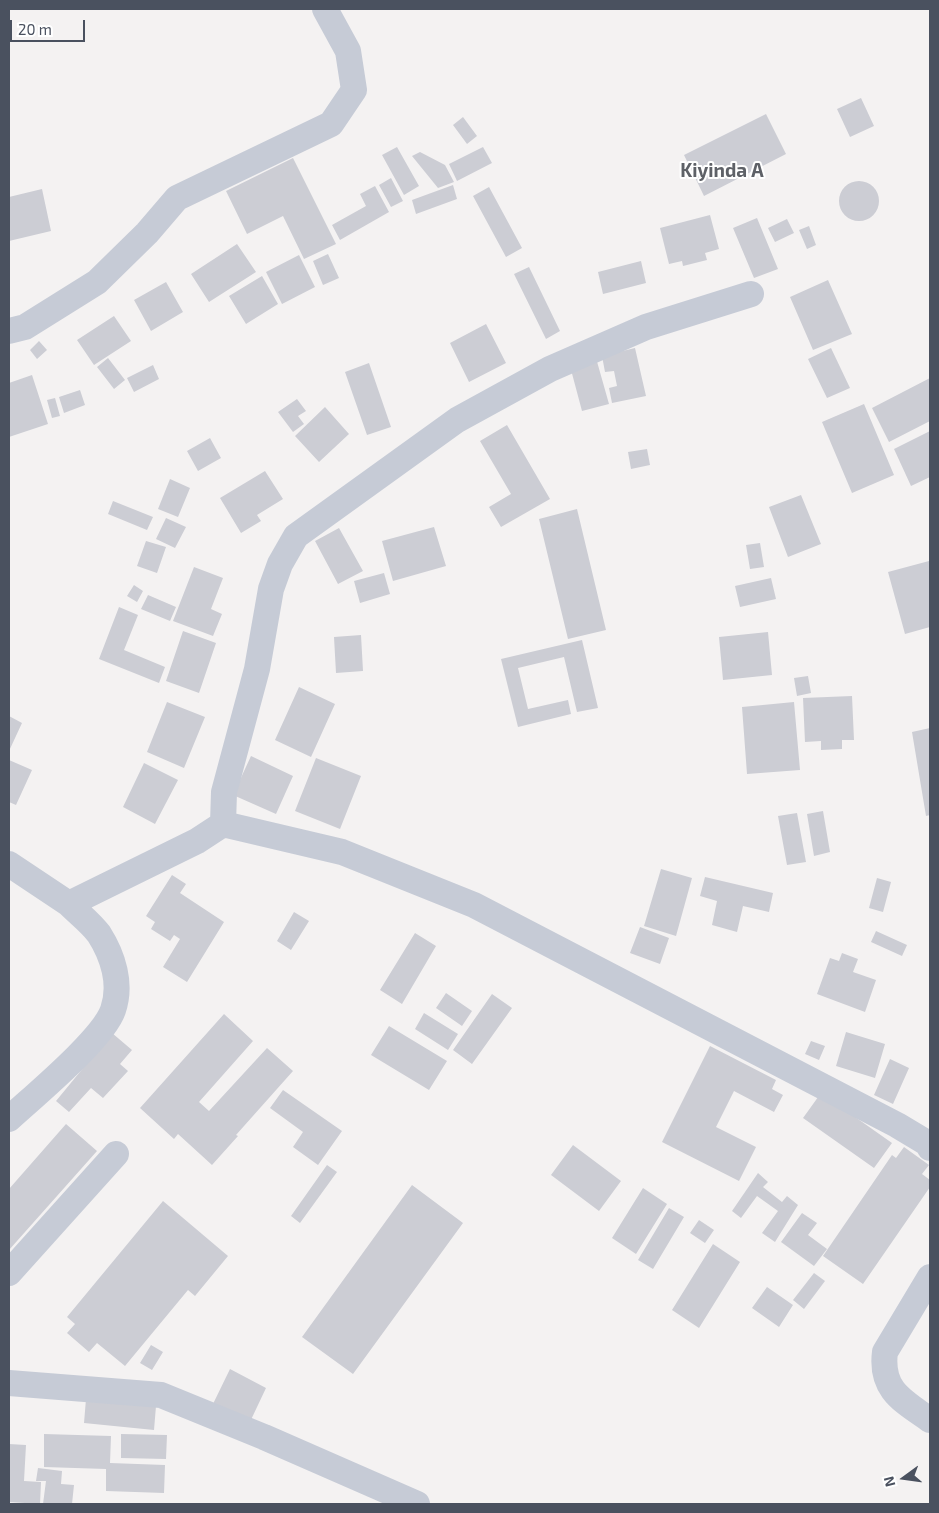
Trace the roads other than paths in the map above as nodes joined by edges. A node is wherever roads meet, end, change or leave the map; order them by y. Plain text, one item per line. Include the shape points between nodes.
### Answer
1 (325, 9) edge
2 (751, 294) dead end
3 (9, 331) edge
4 (223, 824) junction
5 (9, 864) edge
6 (69, 904) junction
7 (9, 1120) edge
8 (930, 1148) edge
9 (116, 1154) dead end
10 (9, 1273) edge
11 (930, 1277) edge
12 (9, 1383) edge
13 (930, 1420) edge
14 (417, 1504) edge

1 - 3 street via 348,51 354,90 331,124 177,198 147,233 96,282 25,327
2 - 4 street via 646,327 550,369 458,420 296,536 271,588 257,669 224,792
4 - 6 street via 197,841
4 - 8 street via 342,852 474,906 897,1125
5 - 6 street
6 - 7 street via 98,933 111,958 117,989 113,1011 107,1022 68,1064
9 - 10 street
11 - 13 street via 885,1352 883,1366 897,1396
12 - 14 street via 162,1395

